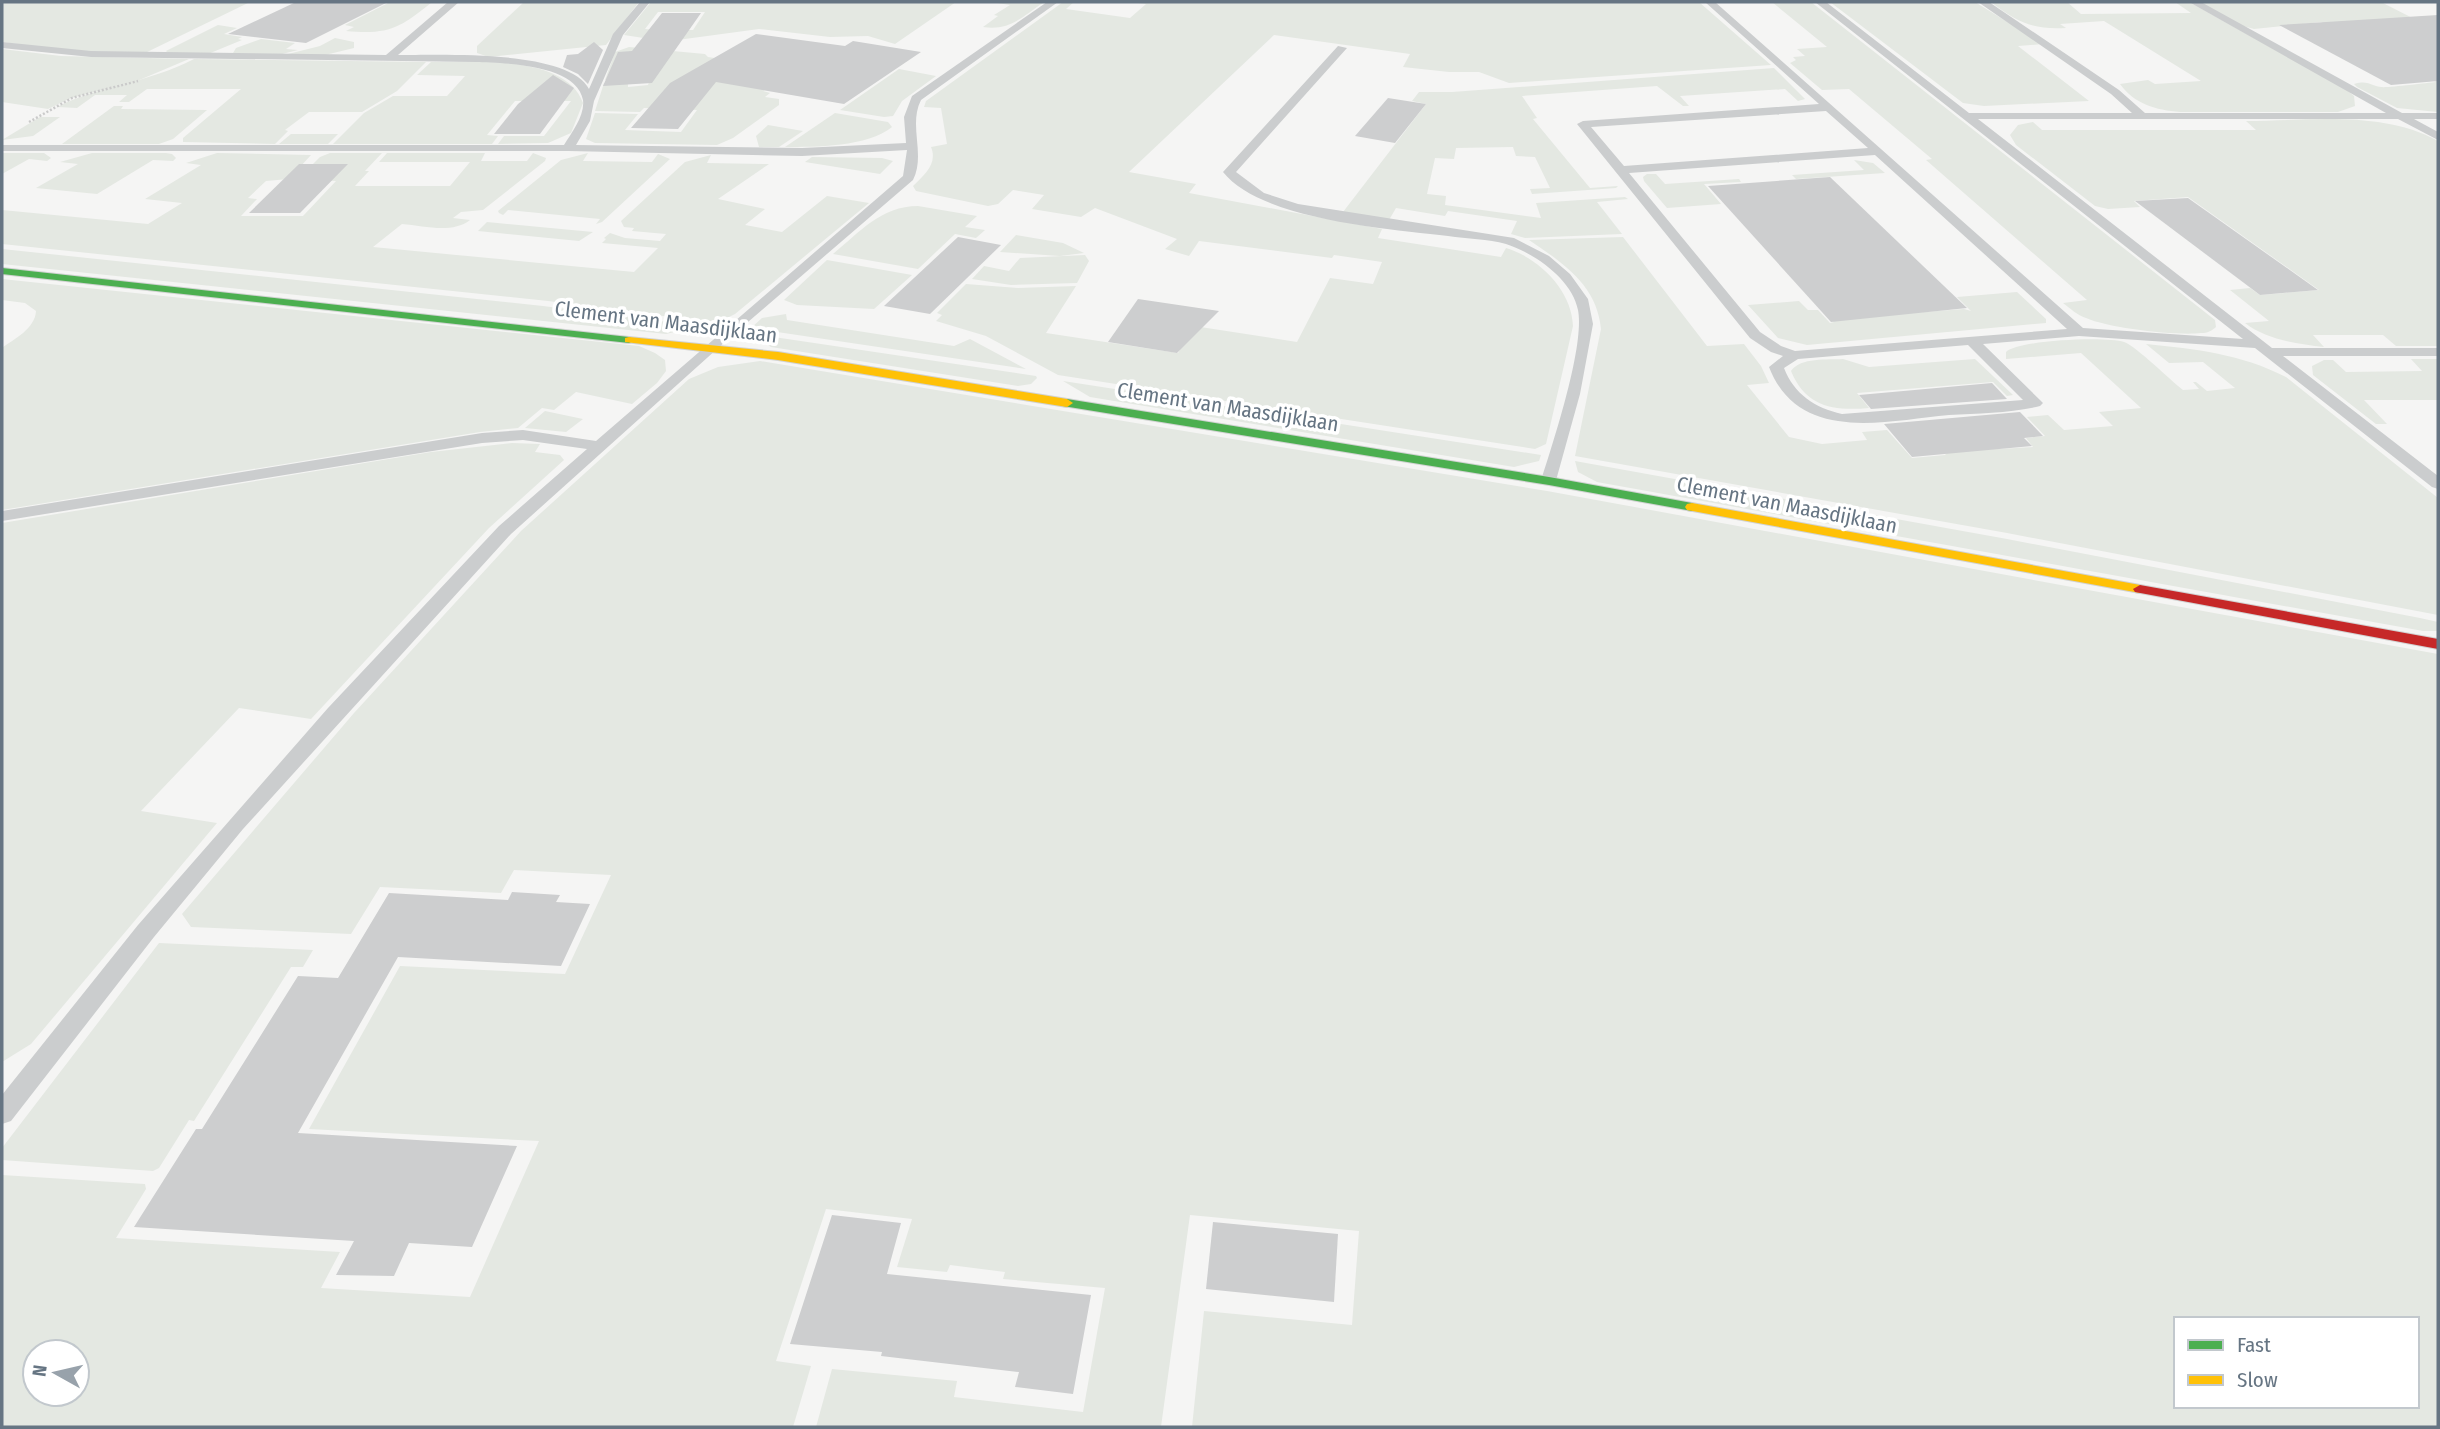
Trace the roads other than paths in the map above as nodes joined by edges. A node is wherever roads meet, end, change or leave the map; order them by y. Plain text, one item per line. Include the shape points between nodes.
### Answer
1 (454, 2) edge
2 (645, 2) edge
3 (1053, 2) edge
4 (1710, 2) edge
5 (1820, 2) edge
6 (1983, 2) edge
7 (2194, 2) edge
8 (2, 45) edge
9 (1342, 48) dead end
10 (388, 58) junction
11 (590, 99) junction
12 (1829, 107) junction
13 (1966, 116) junction
14 (2142, 116) junction
15 (2400, 116) junction
16 (2438, 116) edge
17 (2438, 137) edge
18 (912, 146) junction
19 (2, 148) edge
20 (568, 148) junction
21 (1877, 151) junction
22 (1620, 170) junction
23 (2, 271) edge
24 (2079, 332) junction
25 (1971, 340) junction
26 (712, 347) junction
27 (2262, 348) junction
28 (2438, 352) edge
29 (1794, 355) junction
30 (597, 446) junction
31 (1549, 481) junction
32 (2438, 484) edge
33 (2, 516) edge
34 (2438, 643) edge
35 (11, 1085) edge
36 (2, 1113) edge

1 - 10 lane
2 - 11 lane via 618,34
3 - 18 lane via 916,98 908,115
4 - 12 lane
5 - 13 lane
6 - 14 lane via 2115,92
7 - 15 lane
8 - 10 lane via 65,53
9 - 31 lane via 1229,172 1247,187 1288,206 1508,241 1537,255 1569,281 1580,296 1587,327
10 - 11 lane via 539,65 573,78
11 - 20 lane via 579,134
12 - 21 lane
12 - 22 lane via 1583,124
13 - 14 lane
13 - 27 lane
14 - 15 lane
15 - 16 lane
15 - 17 lane
18 - 20 lane via 802,152
18 - 26 lane via 909,177
19 - 20 lane
21 - 22 lane
21 - 24 lane
22 - 29 lane via 1755,335
23 - 26 street, Clement van Maasdijklaan
24 - 25 lane
24 - 27 lane
25 - 29 lane
25 - 29 lane via 2035,403 1854,419 1831,417 1796,399 1779,377 1776,368
26 - 30 lane
26 - 31 street, Clement van Maasdijklaan
27 - 28 lane
27 - 32 lane
30 - 33 lane via 523,435 482,438
30 - 35 lane via 505,530 335,713
31 - 34 street, Clement van Maasdijklaan
35 - 36 lane

